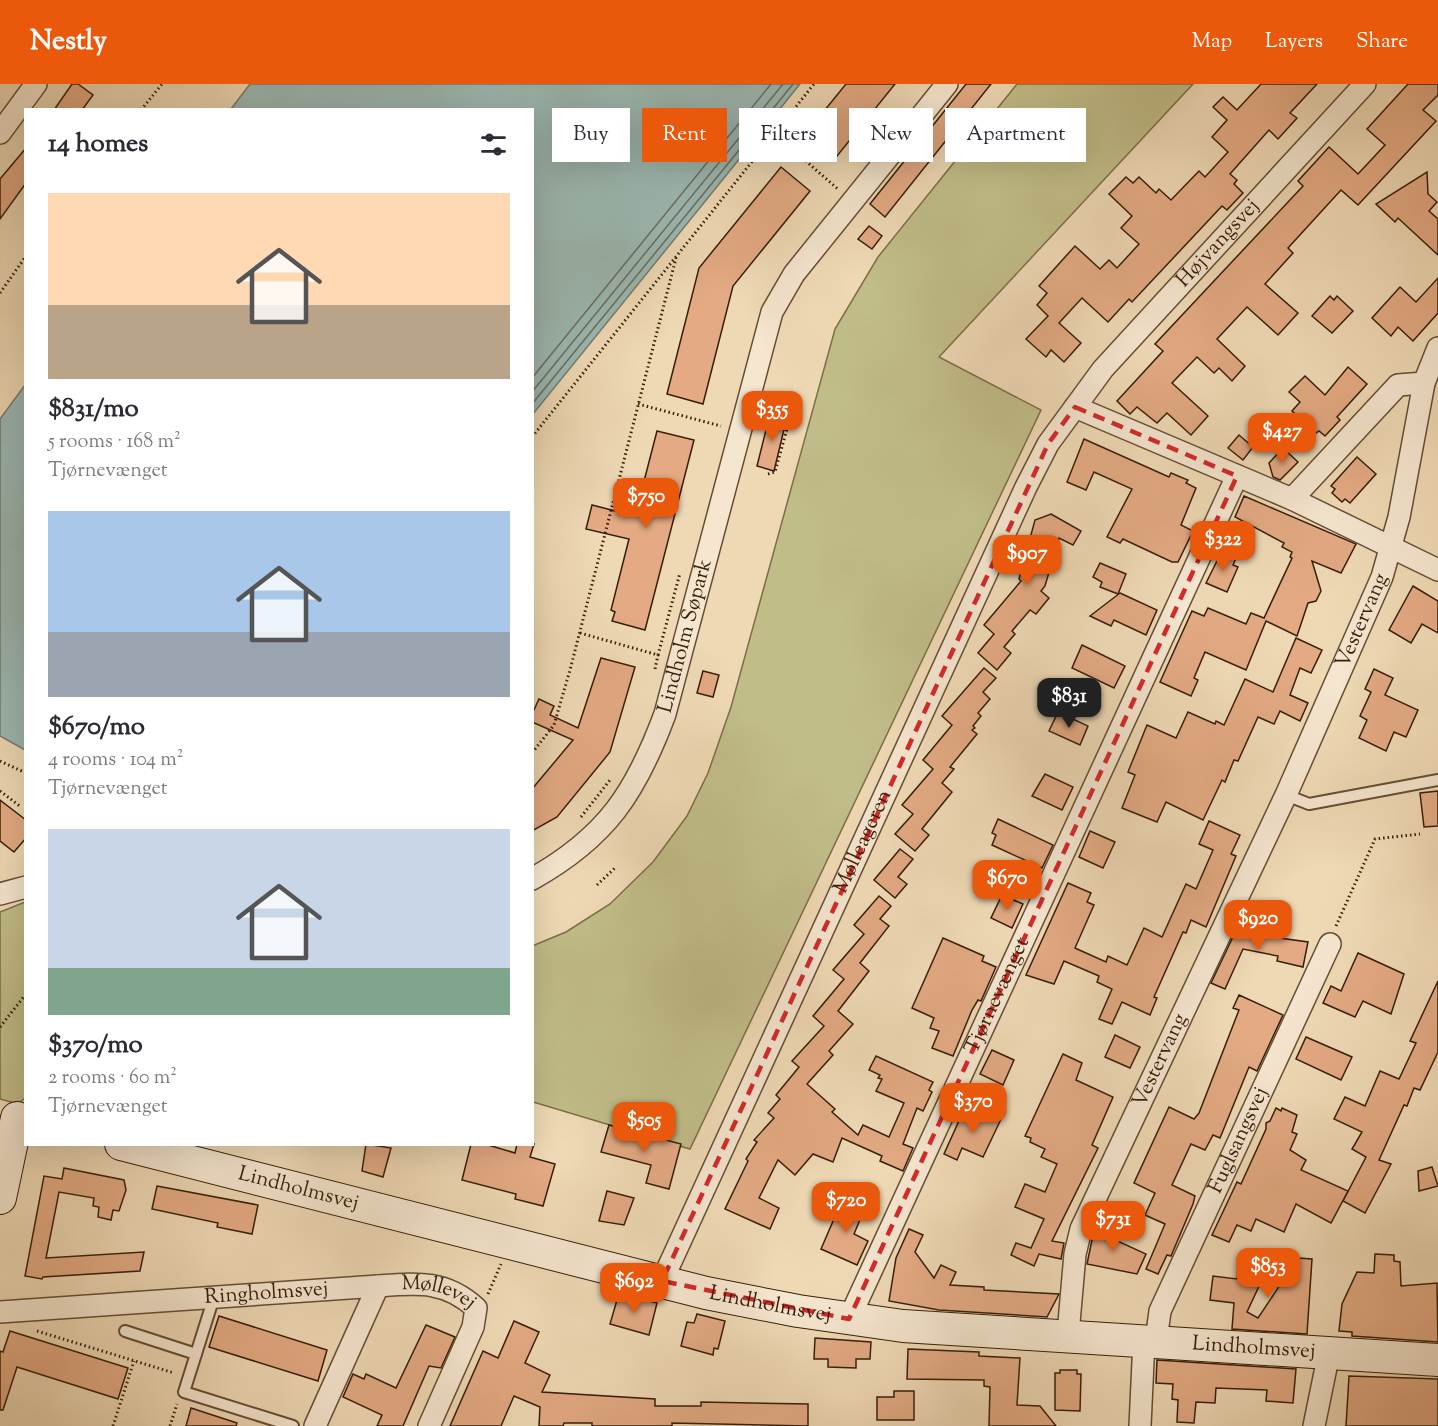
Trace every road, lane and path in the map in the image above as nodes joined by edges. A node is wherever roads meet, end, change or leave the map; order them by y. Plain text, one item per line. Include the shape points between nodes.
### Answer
1 (36, 84) edge
2 (162, 84) edge
3 (814, 84) edge
4 (947, 84) edge
5 (1365, 84) edge
6 (143, 108) edge
7 (795, 108) edge
8 (0, 134) edge
9 (753, 162) edge
10 (807, 162) edge
11 (853, 202) junction
12 (676, 258) junction
13 (24, 259) edge
14 (0, 293) edge
15 (1438, 348) edge
16 (1424, 383) junction
17 (1075, 407) junction
18 (785, 410) dead end
19 (534, 435) edge
20 (768, 474) dead end
21 (1236, 476) junction
22 (1292, 499) junction
23 (1391, 545) junction
24 (683, 564) dead end
25 (1438, 570) edge
26 (580, 633) junction
27 (658, 655) junction
28 (654, 675) dead end
29 (534, 750) edge
30 (0, 761) edge
31 (24, 771) edge
32 (613, 777) dead end
33 (1438, 780) edge
34 (0, 791) edge
35 (1286, 795) junction
36 (21, 807) dead end
37 (578, 821) dead end
38 (1420, 834) dead end
39 (616, 867) dead end
40 (534, 878) edge
41 (597, 885) dead end
42 (24, 888) edge
43 (0, 894) edge
44 (1330, 944) joint
45 (24, 997) edge
46 (0, 1027) edge
47 (14, 1118) edge
48 (129, 1146) edge
49 (0, 1198) edge
50 (510, 1243) junction
51 (662, 1281) junction
52 (378, 1286) junction
53 (214, 1298) junction
54 (476, 1308) junction
55 (0, 1312) edge
56 (849, 1319) junction
57 (33, 1329) dead end
58 (125, 1331) dead end
59 (1068, 1334) junction
60 (1150, 1341) junction
61 (1329, 1353) junction
62 (196, 1354) junction
63 (1438, 1360) edge
64 (134, 1361) junction
65 (189, 1378) junction
66 (184, 1392) junction
67 (113, 1426) edge
68 (170, 1426) edge
69 (292, 1426) edge
70 (315, 1426) edge
71 (429, 1426) edge
72 (1140, 1426) edge
73 (1314, 1426) edge

1 - 8 street
2 - 6 path
3 - 7 path
4 - 11 street, Lindholm Søpark
5 - 17 street, Højvangsvej via 1103,369
9 - 12 path
10 - 11 path
11 - 40 street, Lindholm Søpark via 794,274 772,312 665,714 648,761 600,829 560,863
12 - 19 path
12 - 26 path
13 - 14 path
15 - 16 street, Vestervang
16 - 22 street via 1398,385
16 - 23 street, Vestervang
17 - 21 street
17 - 51 street, Mølleageren via 1048,444 1026,487
18 - 20 path via 790,418 775,472
21 - 22 street
21 - 56 street, Tjørnevænget
22 - 23 street
23 - 25 street
23 - 35 street, Vestervang via 1382,577
24 - 27 path
26 - 27 path
26 - 29 path via 554,725
27 - 28 path
30 - 31 path
32 - 37 path
33 - 35 lane via 1309,804
34 - 36 path
35 - 59 street, Vestervang via 1081,1229
38 - 44 path via 1375,839
39 - 41 path
42 - 43 street
44 - 60 street, Fuglsangsvej via 1160,1311
45 - 46 path
47 - 49 street
48 - 50 street, Lindholmsvej
50 - 51 street, Lindholmsvej
50 - 54 path via 489,1293
51 - 56 street, Lindholmsvej
52 - 53 street, Ringholmsvej
52 - 54 street, Møllevej via 417,1283 444,1287 462,1295
52 - 70 street
53 - 55 street, Ringholmsvej
53 - 62 lane
54 - 71 street, Møllevej via 473,1327
56 - 59 street, Lindholmsvej via 903,1326
57 - 64 path
58 - 62 lane
59 - 60 street, Lindholmsvej
60 - 61 street, Lindholmsvej
60 - 72 street, Fuglsangsvej
61 - 63 street, Lindholmsvej
61 - 73 street, Lindholmsvej
62 - 65 lane
64 - 65 path
64 - 67 path
65 - 66 lane
66 - 68 path
66 - 69 lane

